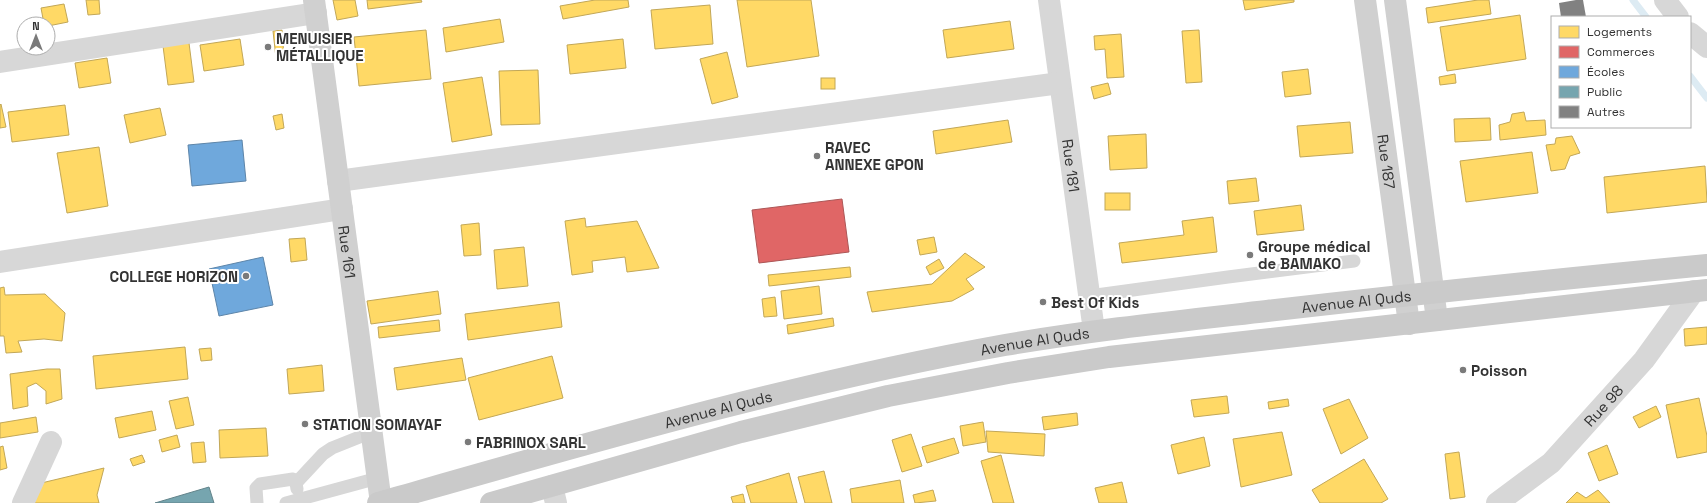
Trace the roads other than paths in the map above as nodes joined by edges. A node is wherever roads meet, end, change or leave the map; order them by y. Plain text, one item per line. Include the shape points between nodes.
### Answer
1 (1049, 0) edge
2 (1365, 0) edge
3 (1395, 0) edge
4 (1665, 0) edge
5 (315, 7) edge
6 (1677, 16) edge
7 (1691, 34) edge
8 (1707, 47) edge
9 (0, 62) edge
10 (1060, 83) junction
11 (338, 180) junction
12 (342, 209) junction
13 (1354, 261) dead end
14 (0, 262) edge
15 (1707, 265) edge
16 (1433, 291) junction
17 (1700, 291) edge
18 (1406, 295) junction
19 (1089, 296) junction
20 (1437, 320) junction
21 (1408, 324) junction
22 (1094, 331) junction
23 (372, 432) junction
24 (51, 442) dead end
25 (378, 478) junction
26 (296, 483) junction
27 (554, 494) edge
28 (299, 501) edge
29 (23, 503) edge
30 (257, 503) edge
31 (286, 503) edge
32 (380, 503) edge
33 (491, 503) edge
34 (1497, 503) edge

1 - 10 street, Rue 181
2 - 18 street, Rue 187
3 - 16 street, Rue 187
4 - 6 street
5 - 9 street
5 - 11 street, Rue 161
7 - 8 street
10 - 11 street
10 - 19 street, Rue 181
11 - 12 street, Rue 161
12 - 14 street
12 - 23 street, Rue 161
13 - 19 lane
15 - 16 main road, Avenue Al Quds
16 - 18 main road, Avenue Al Quds
16 - 20 street, Rue 187
17 - 20 main road, Avenue Al Quds
17 - 34 street, Rue 98 via 1644,360 1551,463
18 - 21 street, Rue 187
18 - 22 main road, Avenue Al Quds
19 - 22 street, Rue 181
20 - 21 main road, Avenue Al Quds
21 - 27 main road, Avenue Al Quds via 1108,357 888,396 741,432
22 - 32 main road, Avenue Al Quds via 888,369 734,405 537,457
23 - 25 street, Rue 161
23 - 26 lane via 323,454
24 - 29 street
25 - 28 lane
25 - 32 street, Rue 161
26 - 28 lane
26 - 30 lane via 293,479 260,484 256,488
27 - 33 main road, Avenue Al Quds
28 - 31 lane

